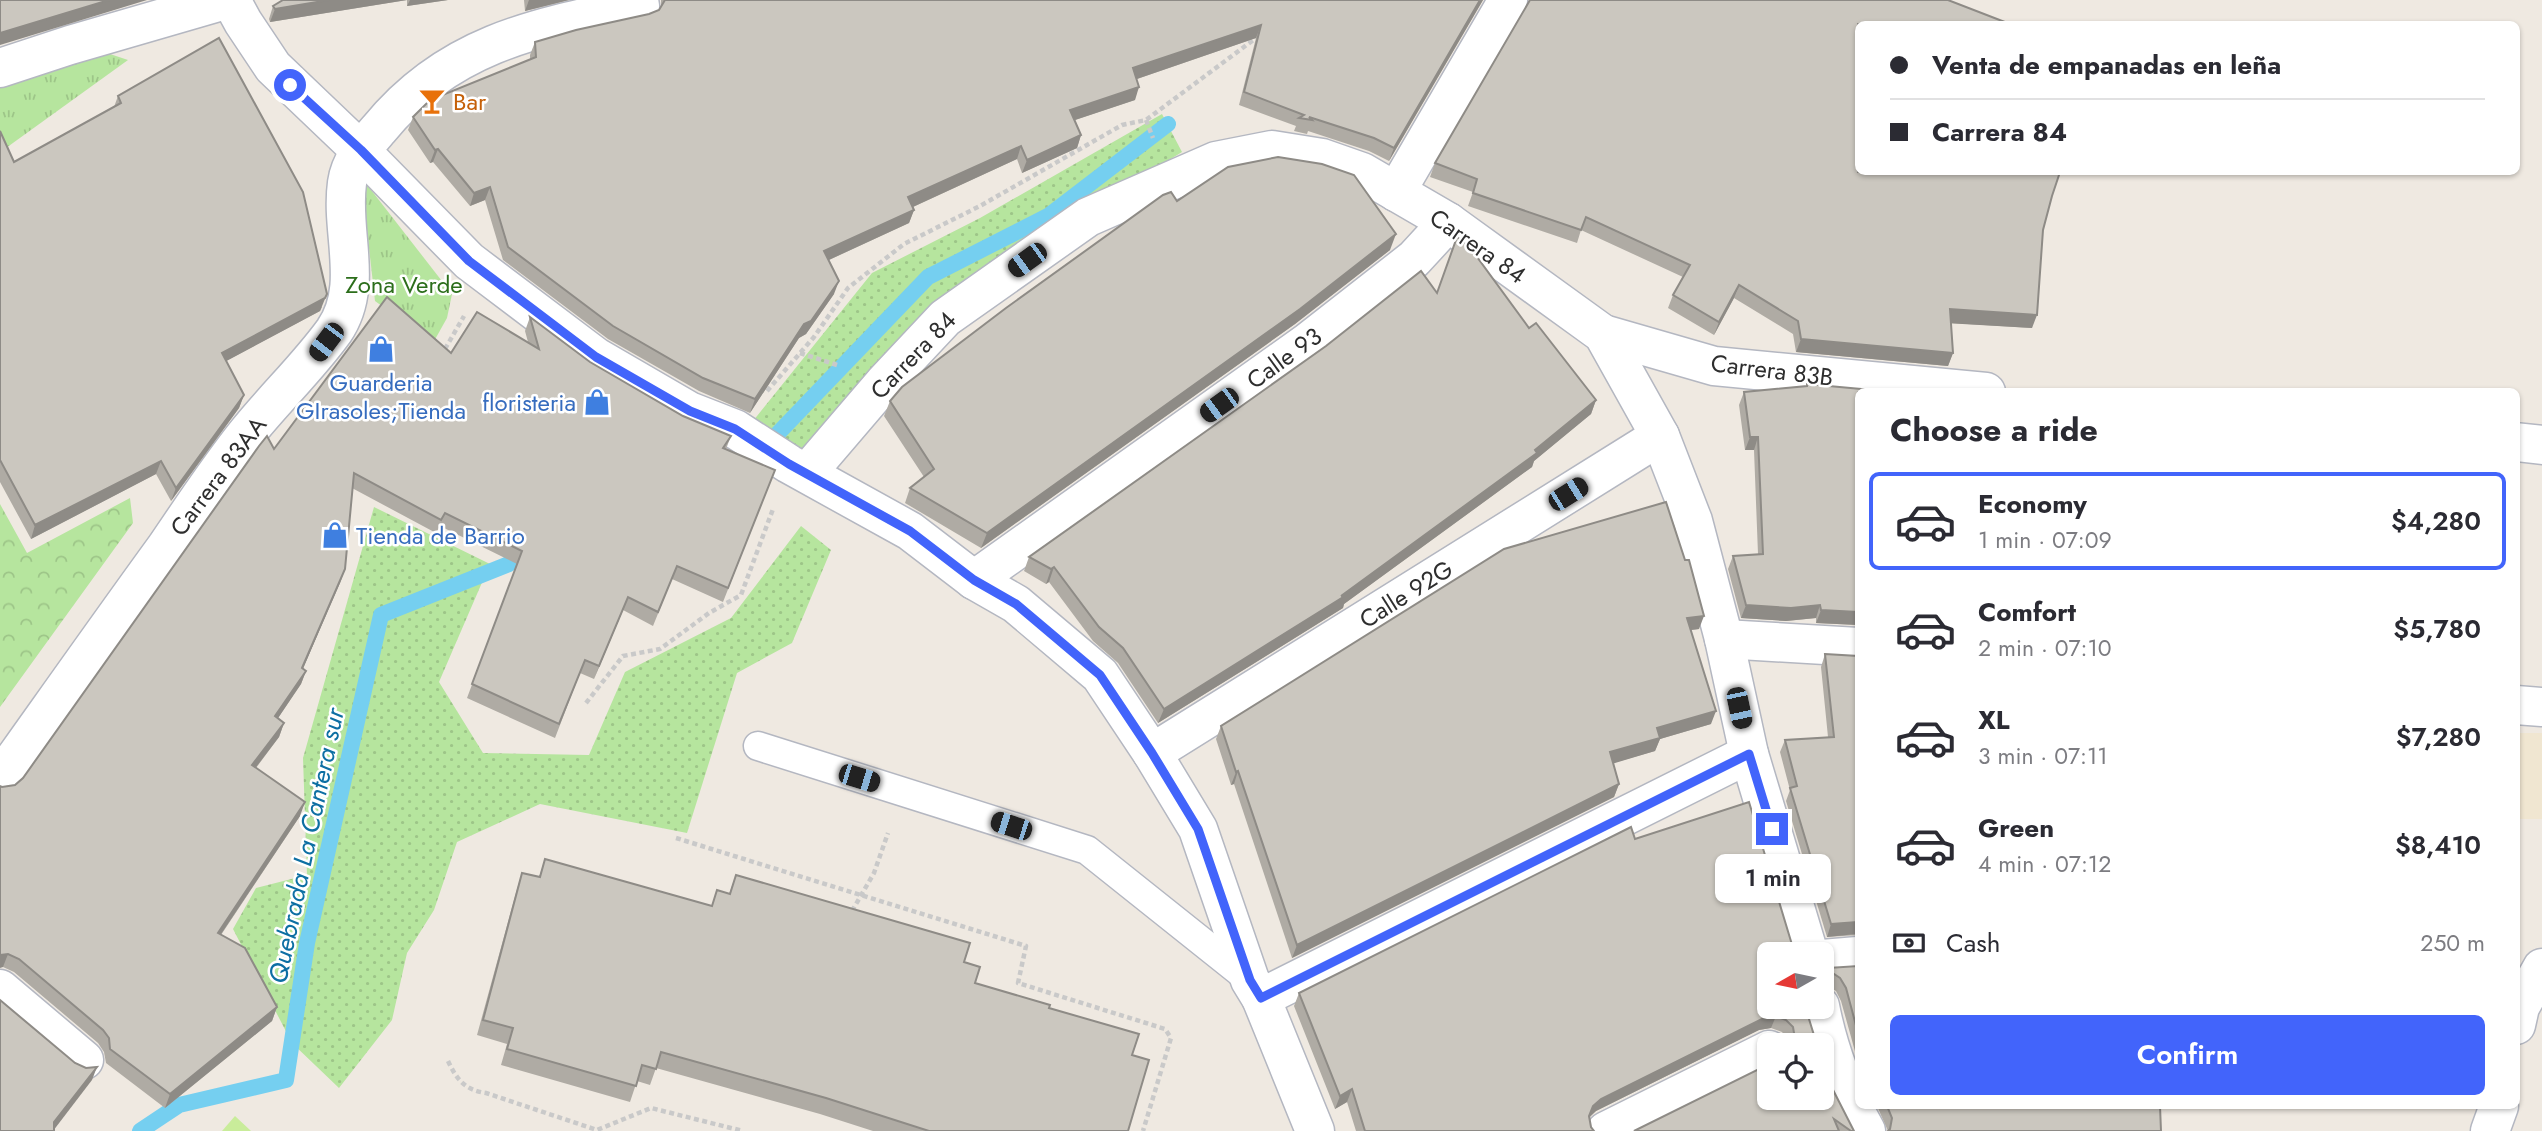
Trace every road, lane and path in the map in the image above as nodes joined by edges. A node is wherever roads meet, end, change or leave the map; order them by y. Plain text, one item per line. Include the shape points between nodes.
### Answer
1 (225, 0) edge
2 (231, 0) edge
3 (639, 0) edge
4 (1508, 0) edge
5 (1265, 31) edge
6 (0, 68) edge
7 (1146, 120) junction
8 (1148, 128) dead end
9 (361, 150) junction
10 (1396, 192) junction
11 (1448, 222) junction
12 (1603, 334) junction
13 (800, 353) junction
14 (821, 360) dead end
15 (1944, 388) edge
16 (735, 429) junction
17 (1660, 436) junction
18 (2520, 442) edge
19 (2542, 444) edge
20 (798, 468) junction
21 (974, 580) junction
22 (1724, 639) junction
23 (1855, 647) edge
24 (586, 703) dead end
25 (2520, 705) edge
26 (2542, 707) edge
27 (758, 746) dead end
28 (1152, 753) junction
29 (1749, 754) junction
30 (0, 779) edge
31 (892, 822) dead end
32 (676, 838) dead end
33 (861, 895) junction
34 (852, 911) edge
35 (1804, 942) edge
36 (1855, 956) edge
37 (1834, 958) edge
38 (2542, 968) edge
39 (0, 989) edge
40 (1255, 989) junction
41 (2520, 1009) edge
42 (1816, 1019) edge
43 (1822, 1019) edge
44 (1797, 1033) edge
45 (1757, 1057) edge
46 (83, 1060) dead end
47 (448, 1061) dead end
48 (2498, 1109) edge
49 (598, 1131) edge
50 (743, 1131) edge
51 (1143, 1131) edge
52 (1315, 1131) edge
53 (1606, 1131) edge
54 (1866, 1131) edge
55 (2490, 1131) edge

1 - 6 street
2 - 9 street via 273,66
3 - 9 street, Carrera 83AA via 640,6 505,38 463,59 424,84
4 - 10 street
5 - 7 path
7 - 8 path
7 - 13 path via 1122,125 904,244 848,288
9 - 16 street via 469,261 596,357 690,411
9 - 30 street, Carrera 83AA via 347,183 349,295 336,327 247,433
10 - 11 street, Carrera 84
10 - 20 street, Carrera 84 via 1362,172 1322,158 1272,150 1216,161 1088,216 946,318
11 - 12 street, Carrera 84
11 - 21 street, Calle 93 via 1414,259 1308,342
12 - 15 street, Carrera 83B via 1714,366
12 - 17 street, Carrera 84
13 - 14 path
13 - 16 path
16 - 20 street
17 - 22 street, Carrera 84 via 1693,521
17 - 28 street, Calle 92G
18 - 19 street
20 - 21 street via 910,531
20 - 24 path via 741,595 660,649 623,656
21 - 28 street via 1016,604 1100,675
22 - 23 street
22 - 29 street, Carrera 84
25 - 26 street
27 - 40 lane via 1087,850
28 - 40 street via 1198,829
29 - 35 street, Carrera 84
29 - 40 street
31 - 33 path
32 - 33 path
33 - 34 path
33 - 51 path via 1026,946 1018,983 1165,1029 1171,1038
36 - 37 street
38 - 41 street
39 - 46 street
40 - 52 street
42 - 44 street
43 - 54 street via 1854,1110
45 - 53 street
47 - 49 path via 456,1079 472,1091
48 - 55 street
49 - 50 path via 651,1108

